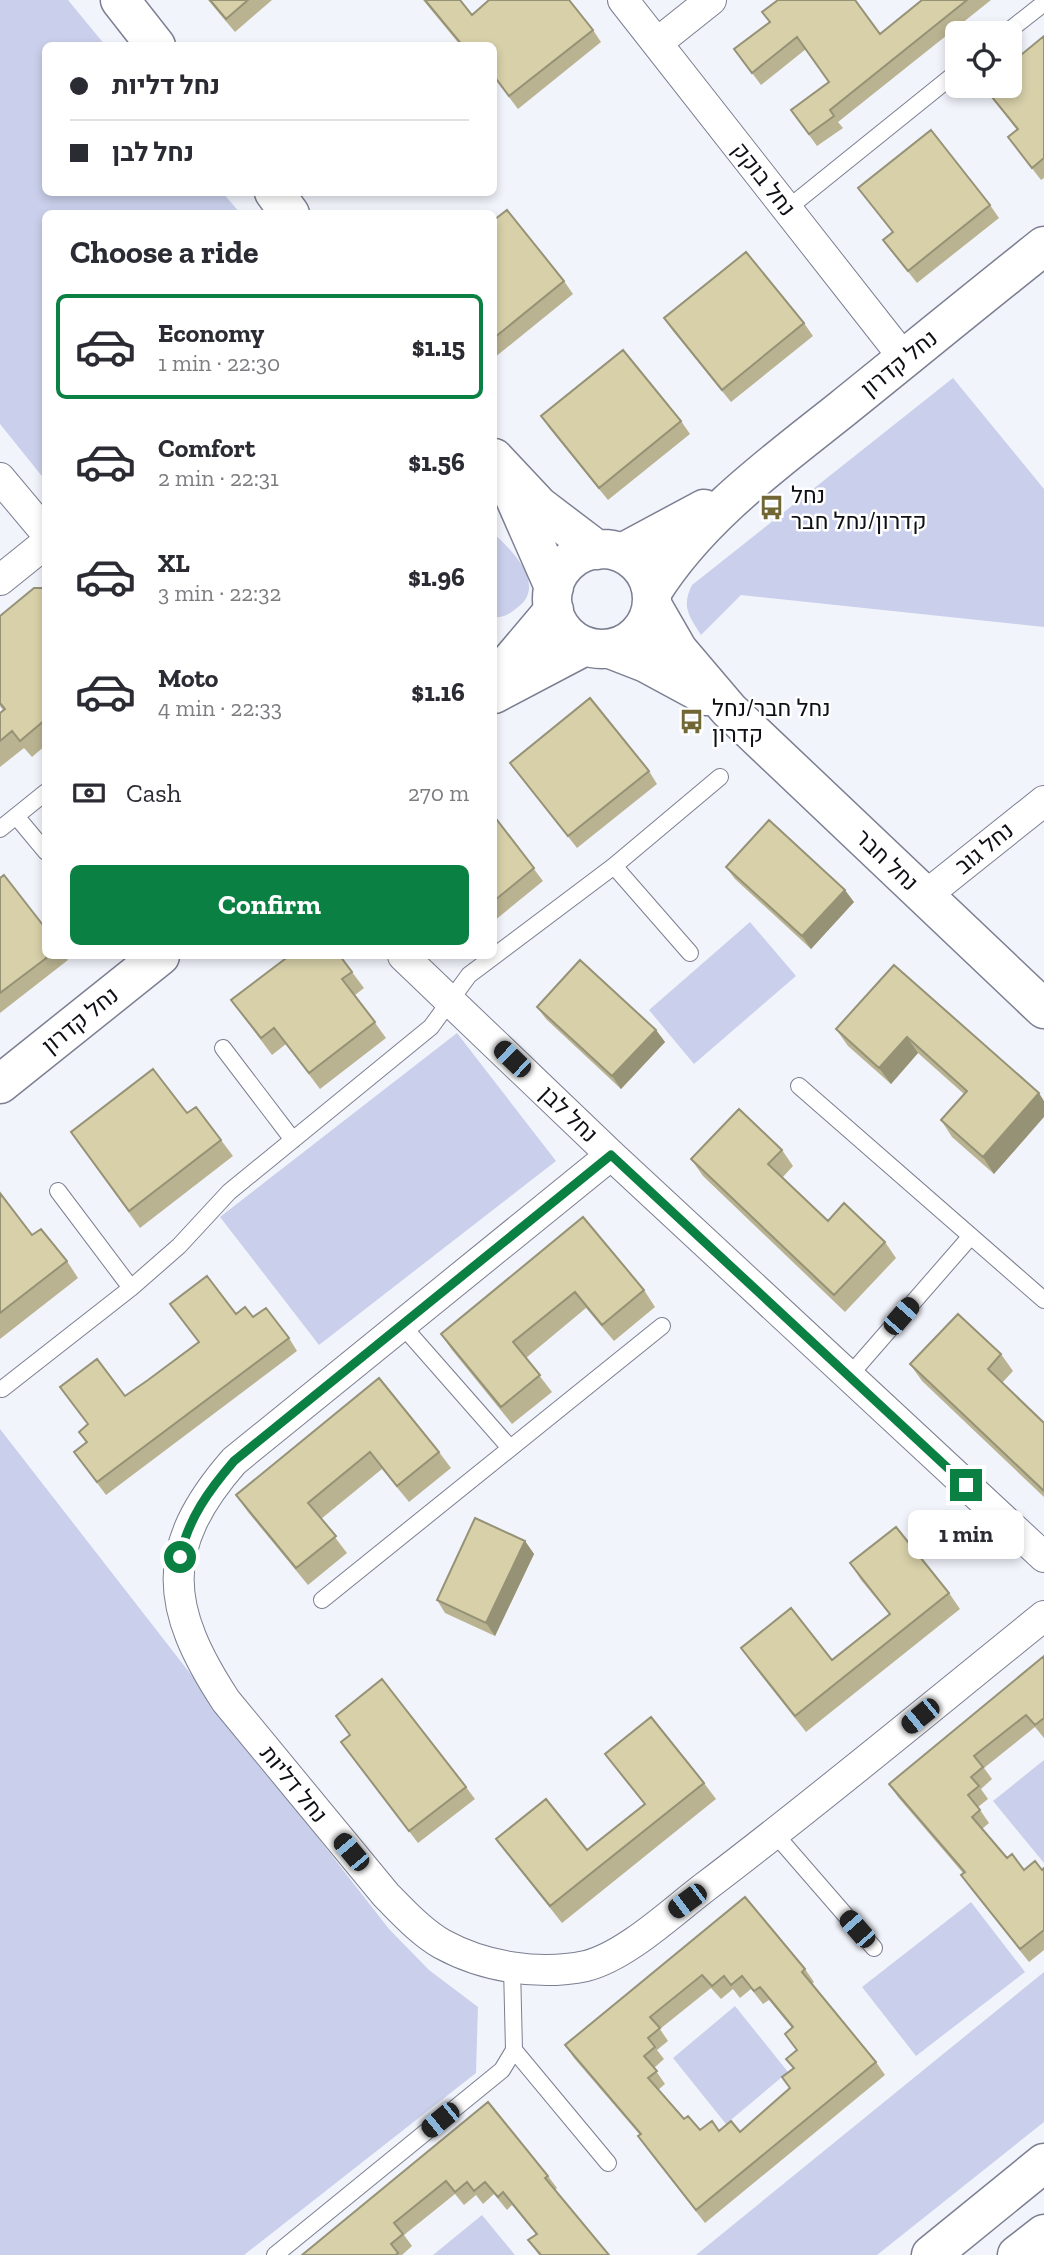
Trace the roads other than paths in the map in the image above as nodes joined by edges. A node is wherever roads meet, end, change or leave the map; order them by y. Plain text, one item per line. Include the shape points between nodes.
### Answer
1 (120, 0) edge
2 (623, 0) edge
3 (711, 0) edge
4 (1044, 3) edge
5 (1021, 21) edge
6 (153, 42) edge
7 (657, 43) junction
8 (945, 82) edge
9 (787, 209) junction
10 (1044, 246) edge
11 (904, 358) junction
12 (497, 462) edge
13 (0, 478) edge
14 (754, 479) junction
15 (42, 528) edge
16 (42, 546) edge
17 (609, 552) junction
18 (0, 580) edge
19 (652, 598) junction
20 (554, 599) junction
21 (597, 647) junction
22 (497, 677) edge
23 (497, 693) edge
24 (729, 710) junction
25 (720, 777) dead end
26 (42, 795) edge
27 (1044, 800) edge
28 (16, 816) junction
29 (0, 829) edge
30 (42, 847) edge
31 (614, 866) junction
32 (925, 896) junction
33 (690, 953) dead end
34 (497, 954) edge
35 (156, 959) edge
36 (406, 959) edge
37 (490, 959) edge
38 (451, 999) junction
39 (1044, 1009) edge
40 (223, 1048) dead end
41 (0, 1084) edge
42 (799, 1086) dead end
43 (293, 1140) junction
44 (611, 1155) junction
45 (58, 1191) dead end
46 (971, 1237) junction
47 (131, 1288) junction
48 (1044, 1300) edge
49 (401, 1324) junction
50 (662, 1326) dead end
51 (849, 1376) junction
52 (2, 1389) edge
53 (510, 1448) junction
54 (1044, 1557) edge
55 (322, 1600) dead end
56 (1044, 1616) edge
57 (775, 1834) junction
58 (874, 1948) dead end
59 (512, 1967) junction
60 (514, 2050) junction
61 (608, 2163) dead end
62 (1044, 2163) edge
63 (1044, 2234) edge
64 (275, 2255) edge
65 (931, 2255) edge
66 (1017, 2255) edge

1 - 6 main road
2 - 7 street, נחל בוקק
3 - 7 street
4 - 5 lane
7 - 9 street, נחל בוקק
8 - 9 lane
9 - 11 street, נחל בוקק
10 - 11 main road, נחל קדרון
11 - 14 main road, נחל קדרון
12 - 17 main road via 539,506
12 - 20 main road
13 - 15 street
14 - 17 main road, נחל קדרון
14 - 19 main road, נחל קדרון via 668,565
16 - 18 street
17 - 19 main road via 642,568
17 - 20 main road via 573,558 558,576
19 - 21 main road via 643,629 622,645
19 - 24 main road, נחל חבר via 678,650
20 - 21 main road via 564,631
20 - 22 main road
21 - 23 main road
21 - 24 main road, נחל חבר via 683,682
24 - 32 main road, נחל חבר
25 - 31 lane
26 - 28 lane
27 - 32 street, נחל גוב
28 - 29 lane
28 - 30 lane
31 - 33 lane
31 - 34 lane
32 - 39 main road, נחל חבר
35 - 41 main road, נחל קדרון
36 - 38 street, נחל לבן
37 - 38 lane via 469,975
38 - 43 lane via 431,1027
38 - 44 street, נחל לבן
40 - 43 lane
42 - 46 lane
43 - 47 lane via 229,1192 179,1246
44 - 49 street, נחל דליות
44 - 51 street, נחל לבן
45 - 47 lane
46 - 48 lane
46 - 51 lane
47 - 52 lane
49 - 53 lane
49 - 59 street, נחל דליות via 262,1435 212,1486 183,1543 178,1572 180,1608 191,1642 226,1701 386,1895 441,1943
50 - 53 lane
51 - 54 street, נחל לבן
53 - 55 lane
56 - 57 street, נחל דליות
57 - 58 lane
57 - 59 street, נחל דליות via 613,1955 567,1969
59 - 60 lane
60 - 61 lane
60 - 64 lane via 502,2070
62 - 65 main road
63 - 66 main road

